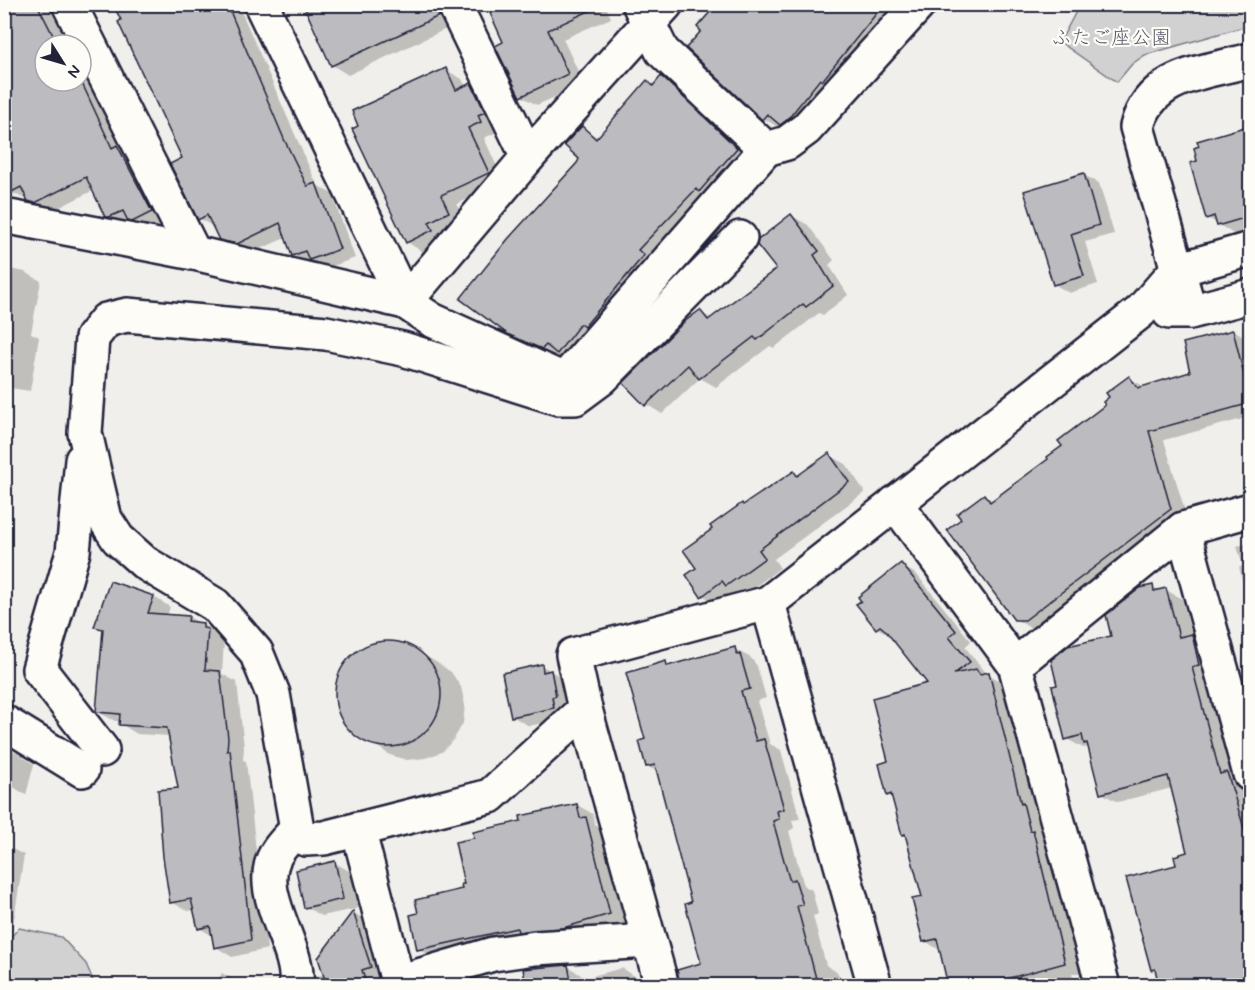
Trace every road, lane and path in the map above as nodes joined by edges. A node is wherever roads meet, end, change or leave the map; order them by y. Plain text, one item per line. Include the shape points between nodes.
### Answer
1 (69, 4) edge
2 (261, 4) edge
3 (454, 4) edge
4 (919, 4) edge
5 (651, 11) edge
6 (1251, 60) edge
7 (766, 149) junction
8 (528, 157) junction
9 (4, 216) edge
10 (740, 238) dead end
11 (1251, 249) edge
12 (194, 253) junction
13 (1177, 270) junction
14 (1251, 296) edge
15 (405, 302) junction
16 (1140, 312) junction
17 (1190, 312) junction
18 (561, 388) junction
19 (85, 433) junction
20 (895, 503) junction
21 (1251, 510) edge
22 (1183, 529) junction
23 (768, 603) junction
24 (1015, 665) junction
25 (585, 710) junction
26 (4, 722) edge
27 (1251, 774) edge
28 (297, 829) junction
29 (358, 829) junction
30 (649, 941) junction
31 (296, 986) edge
32 (662, 986) edge
33 (875, 986) edge
34 (1103, 986) edge

1 - 12 street
2 - 15 street
3 - 8 street
4 - 7 street via 806,129 787,143
5 - 7 street via 662,51
5 - 8 street
6 - 13 street via 1170,83 1152,95 1141,111 1137,127
7 - 18 street
8 - 15 street
9 - 12 street
10 - 18 street via 602,378 576,398
11 - 13 street
12 - 15 street
13 - 16 street
13 - 17 street
14 - 17 street
15 - 18 street
16 - 17 street
16 - 20 street
18 - 19 street via 326,333 127,315 106,320 93,338
19 - 26 street via 73,552 39,669 92,760
19 - 28 street via 105,519 118,538 145,563 215,605 256,652 273,694
20 - 23 street
20 - 24 street
21 - 22 street
22 - 24 street
22 - 27 street
23 - 25 street via 573,655
23 - 33 street
24 - 34 street
25 - 29 street via 490,796
25 - 30 street
28 - 29 street via 306,839
28 - 31 street via 275,855 269,877 280,925 298,972
29 - 30 street via 398,982 493,954
30 - 32 street

